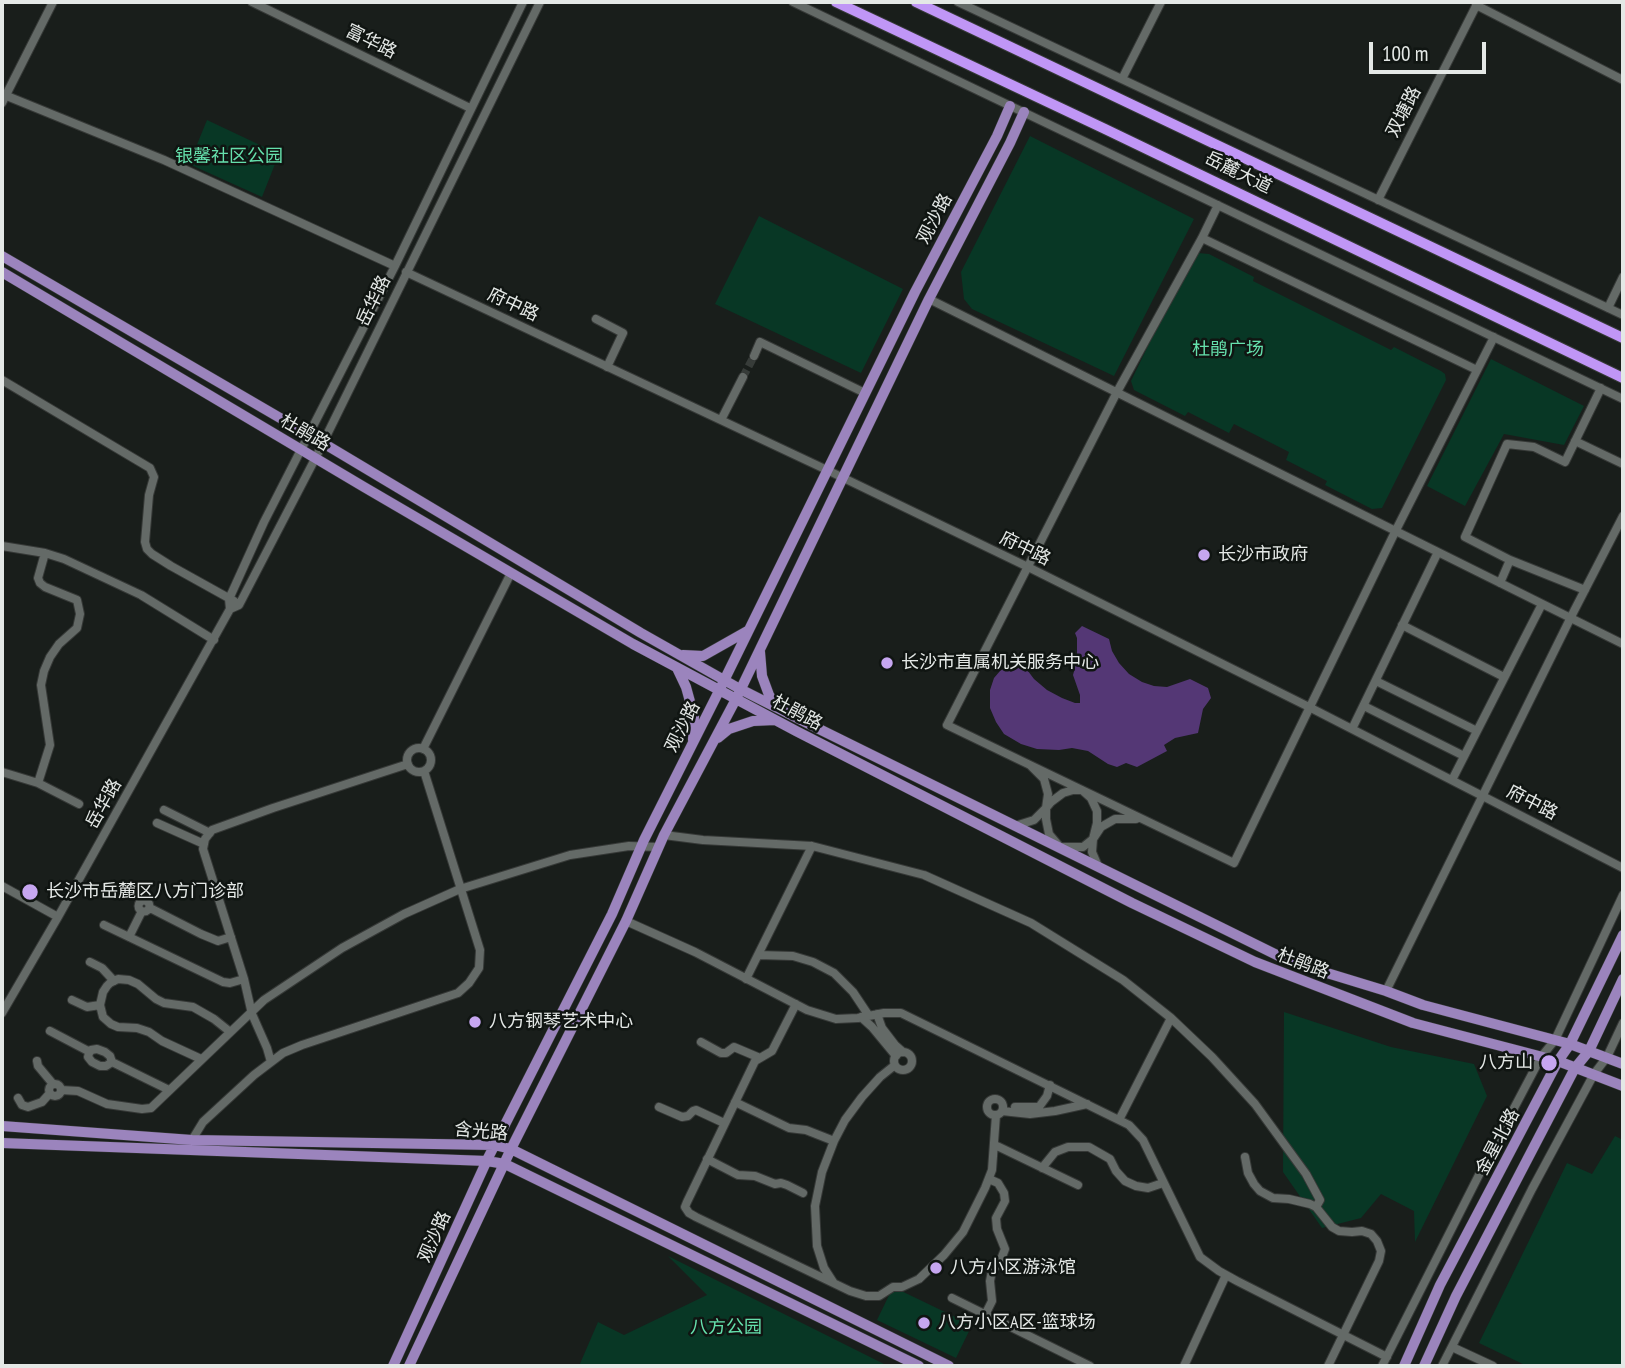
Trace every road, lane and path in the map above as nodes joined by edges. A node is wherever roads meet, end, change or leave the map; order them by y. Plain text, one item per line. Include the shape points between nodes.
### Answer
1 (52, 2) edge
2 (523, 2) edge
3 (540, 2) edge
4 (793, 2) edge
5 (836, 2) edge
6 (916, 2) edge
7 (958, 2) edge
8 (1161, 2) edge
9 (254, 3) edge
10 (1477, 4) edge
11 (1122, 79) junction
12 (1623, 80) edge
13 (3, 98) edge
14 (1010, 106) junction
15 (470, 108) junction
16 (1024, 112) junction
17 (1378, 200) junction
18 (1218, 205) junction
19 (1202, 238) junction
20 (2, 257) edge
21 (395, 266) junction
22 (2, 272) edge
23 (406, 272) junction
24 (1623, 277) edge
25 (929, 299) junction
26 (1608, 308) junction
27 (1623, 315) edge
28 (596, 319) dead end
29 (1494, 337) junction
30 (1623, 338) edge
31 (754, 356) dead end
32 (607, 367) junction
33 (1477, 370) junction
34 (743, 377) tunnel mouth
35 (1623, 378) edge
36 (2, 380) edge
37 (1601, 388) junction
38 (1117, 392) junction
39 (866, 393) junction
40 (1623, 399) edge
41 (721, 420) junction
42 (307, 435) junction
43 (1575, 441) junction
44 (323, 443) junction
45 (301, 449) junction
46 (316, 457) junction
47 (1623, 464) edge
48 (827, 470) junction
49 (841, 477) junction
50 (1623, 516) edge
51 (1395, 531) junction
52 (2, 546) edge
53 (1438, 552) junction
54 (45, 553) junction
55 (1510, 560) junction
56 (1028, 567) junction
57 (511, 572) junction
58 (1500, 583) junction
59 (1585, 590) junction
60 (230, 604) junction
61 (1542, 604) junction
62 (1571, 618) junction
63 (1402, 625) junction
64 (749, 630) junction
65 (214, 640) junction
66 (1623, 644) edge
67 (760, 647) junction
68 (676, 652) junction
69 (676, 667) junction
70 (1504, 677) junction
71 (1376, 681) junction
72 (722, 685) junction
73 (738, 694) junction
74 (1364, 706) junction
75 (1310, 707) junction
76 (777, 708) junction
77 (776, 720) junction
78 (1352, 729) junction
79 (1477, 731) junction
80 (713, 742) junction
81 (693, 743) junction
82 (424, 749) junction
83 (1464, 756) junction
84 (408, 764) junction
85 (1030, 765) junction
86 (424, 771) junction
87 (2, 772) edge
88 (1452, 780) junction
89 (38, 783) junction
90 (1082, 790) junction
91 (1483, 796) junction
92 (79, 804) dead end
93 (1046, 808) junction
94 (164, 810) dead end
95 (1145, 820) junction
96 (158, 823) dead end
97 (1015, 826) junction
98 (210, 833) junction
99 (664, 835) junction
100 (1093, 839) junction
101 (204, 844) junction
102 (642, 846) junction
103 (812, 846) junction
104 (658, 847) junction
105 (1060, 848) junction
106 (1098, 866) junction
107 (1623, 868) edge
108 (2, 886) edge
109 (460, 889) junction
110 (1623, 895) edge
111 (58, 917) junction
112 (626, 920) junction
113 (104, 925) dead end
114 (1623, 935) edge
115 (129, 937) junction
116 (231, 937) junction
117 (758, 955) junction
118 (90, 962) dead end
119 (244, 979) junction
120 (746, 979) junction
121 (1623, 979) edge
122 (114, 981) junction
123 (1386, 991) junction
124 (72, 1000) dead end
125 (796, 1004) junction
126 (100, 1005) junction
127 (251, 1010) junction
128 (2, 1013) edge
129 (869, 1016) junction
130 (1171, 1018) junction
131 (1623, 1023) edge
132 (50, 1031) dead end
133 (229, 1031) junction
134 (1555, 1040) junction
135 (701, 1042) dead end
136 (1570, 1044) junction
137 (1589, 1051) junction
138 (1541, 1057) junction
139 (1607, 1057) junction
140 (760, 1058) junction
141 (898, 1058) junction
142 (201, 1059) junction
143 (37, 1061) dead end
144 (271, 1062) junction
145 (1558, 1062) junction
146 (1623, 1064) edge
147 (1575, 1068) junction
148 (1594, 1074) junction
149 (53, 1084) junction
150 (1050, 1085) junction
151 (1623, 1086) edge
152 (61, 1090) junction
153 (169, 1090) junction
154 (50, 1093) junction
155 (18, 1098) dead end
156 (735, 1102) junction
157 (1087, 1104) junction
158 (659, 1107) dead end
159 (1001, 1111) junction
160 (1119, 1120) junction
161 (724, 1123) junction
162 (2, 1126) edge
163 (192, 1140) junction
164 (834, 1141) junction
165 (2, 1143) edge
166 (494, 1145) junction
167 (995, 1145) junction
168 (511, 1149) junction
169 (1245, 1157) dead end
170 (707, 1159) junction
171 (486, 1161) junction
172 (505, 1164) junction
173 (1042, 1167) junction
174 (989, 1179) junction
175 (1163, 1183) junction
176 (1078, 1185) dead end
177 (803, 1193) dead end
178 (1316, 1207) junction
179 (1226, 1275) junction
180 (833, 1282) junction
181 (952, 1298) dead end
182 (985, 1315) junction
183 (1344, 1335) junction
184 (1452, 1347) junction
185 (1387, 1357) junction
186 (393, 1366) edge
187 (409, 1366) edge
188 (919, 1366) edge
189 (950, 1366) edge
190 (1090, 1366) edge
191 (1184, 1366) edge
192 (1328, 1366) edge
193 (1382, 1366) edge
194 (1404, 1366) edge
195 (1424, 1366) edge
196 (1442, 1366) edge
197 (1493, 1366) edge

1 - 13 street
2 - 15 street, 岳华路
3 - 23 street, 岳华路
4 - 14 street
5 - 35 highway, 岳麓大道
6 - 30 highway, 岳麓大道
7 - 11 street
8 - 11 street
9 - 15 street, 富华路
10 - 12 street
10 - 17 street, 双塘路
11 - 17 street
13 - 21 street via 148,153
14 - 16 street
14 - 39 main road, 观沙路
15 - 21 street, 岳华路
16 - 18 street
16 - 25 main road, 观沙路
17 - 26 street
18 - 19 street
18 - 29 street
19 - 33 street
19 - 38 street
20 - 42 main road, 杜鹃路
21 - 42 street, 岳华路
22 - 45 main road, 杜鹃路
23 - 32 street, 府中路
23 - 44 street, 岳华路
24 - 26 street
25 - 38 street
25 - 49 main road, 观沙路
26 - 27 street
28 - 32 street via 623,333
29 - 33 street
29 - 37 street
31 - 39 street via 760,342
32 - 41 street, 府中路
33 - 51 street
34 - 41 street
36 - 60 street via 150,468 154,477 147,549
37 - 40 street
37 - 43 street
38 - 51 street
38 - 56 street
39 - 48 main road, 观沙路
41 - 48 street, 府中路
42 - 44 main road, 杜鹃路
42 - 45 street, 岳华路
43 - 47 street
43 - 55 street via 1565,462 1534,447 1507,444 1465,537
44 - 46 street, 岳华路
44 - 68 main road, 杜鹃路
45 - 46 main road, 杜鹃路
45 - 60 street, 岳华路
46 - 57 main road, 杜鹃路
46 - 60 street, 岳华路 via 239,605
48 - 49 street, 府中路
48 - 64 main road, 观沙路
49 - 56 street, 府中路
49 - 67 main road, 观沙路
50 - 59 street
51 - 53 street
51 - 75 street
52 - 54 street
53 - 58 street
53 - 63 street
54 - 65 street via 141,595
54 - 89 street via 40,583 76,600 80,614 77,628 59,644 44,671 41,685 50,745
55 - 58 street
55 - 59 street
56 - 75 street, 府中路
56 - 85 street via 947,725
57 - 69 main road, 杜鹃路
57 - 82 street
58 - 61 street
59 - 62 street
60 - 65 street, 岳华路
61 - 62 street
61 - 70 street
62 - 66 street
62 - 91 street
63 - 70 street
63 - 71 street
64 - 68 main road via 703,656
64 - 72 main road, 观沙路
65 - 111 street, 岳华路
67 - 73 main road, 观沙路
67 - 76 main road via 762,676
68 - 72 main road, 杜鹃路
69 - 72 main road, 杜鹃路
69 - 81 main road via 694,716
70 - 79 street
71 - 74 street
71 - 79 street
72 - 73 main road, 杜鹃路
72 - 81 main road, 观沙路
73 - 76 main road, 杜鹃路
73 - 77 main road, 杜鹃路
73 - 80 main road, 观沙路
74 - 78 street
74 - 83 street
75 - 78 street, 府中路
75 - 95 street via 1234,863
76 - 97 main road, 杜鹃路
77 - 80 main road via 729,729
77 - 138 main road, 杜鹃路 via 1255,962 1413,1023
78 - 88 street, 府中路
79 - 83 street
80 - 99 main road, 观沙路
81 - 102 main road, 观沙路
82 - 84 street via 414,748
82 - 86 street via 431,759
83 - 88 street
84 - 86 street
84 - 98 street
85 - 90 street
85 - 93 street via 1044,779
86 - 109 street
87 - 89 street
88 - 91 street, 府中路
89 - 92 street
90 - 93 street via 1063,793
90 - 95 street
90 - 100 street via 1097,811
91 - 107 street, 府中路
91 - 123 street
93 - 97 street via 1034,820
93 - 105 street via 1049,834
94 - 98 street
95 - 100 street via 1115,819
96 - 101 street
97 - 105 main road, 杜鹃路
98 - 101 street
99 - 103 street
99 - 104 main road, 观沙路
100 - 105 street via 1083,847
100 - 106 street
101 - 116 street
102 - 104 street
102 - 109 street via 570,855
102 - 166 main road, 观沙路
103 - 117 street
103 - 130 street via 924,876 1031,923 1123,980
104 - 112 main road, 观沙路
105 - 106 main road, 杜鹃路
106 - 123 main road, 杜鹃路 via 1291,962
108 - 111 street
109 - 127 street via 342,948
109 - 144 street via 480,950 479,968 469,983 458,993 302,1045
110 - 134 street
111 - 128 street, 岳华路
112 - 120 street
112 - 168 main road, 观沙路
113 - 115 street
114 - 136 main road, 金星北路
115 - 116 street via 146,909 218,941
115 - 119 street via 223,982
116 - 119 street
117 - 120 street
117 - 129 street via 793,956 824,967 853,992
118 - 122 street
119 - 127 street
120 - 125 street
121 - 137 main road, 金星北路
122 - 126 street via 103,992
122 - 133 street via 129,980 164,1003 193,1007
123 - 134 main road, 杜鹃路
124 - 126 street via 87,1007
125 - 129 street via 835,1019
125 - 140 street via 772,1051
126 - 142 street via 111,1024 149,1032
127 - 133 street
127 - 144 street
129 - 141 street via 872,1027
129 - 141 street via 895,1045
129 - 150 street via 901,1013
130 - 160 street
130 - 178 street via 1255,1104 1306,1174 1320,1200
131 - 139 street
132 - 153 street via 90,1052 104,1052 112,1062
133 - 142 street
134 - 136 main road, 杜鹃路
134 - 138 street
135 - 140 street via 721,1053 734,1047
136 - 137 main road, 杜鹃路
136 - 145 main road, 金星北路
137 - 139 main road, 杜鹃路
137 - 147 main road, 金星北路
138 - 145 main road, 杜鹃路
138 - 185 street
139 - 146 main road, 杜鹃路
139 - 148 street
140 - 156 street
141 - 164 street via 862,1097
142 - 153 street
143 - 149 street
144 - 163 street via 203,1122
145 - 147 main road, 杜鹃路
145 - 194 main road, 金星北路 via 1440,1286
147 - 148 main road, 杜鹃路
147 - 195 main road, 金星北路
148 - 151 main road, 杜鹃路
148 - 184 street
149 - 152 street
149 - 154 street
150 - 157 street
150 - 159 street via 1039,1107
152 - 153 street via 142,1110 152,1108
152 - 154 street via 57,1096
154 - 155 street via 28,1107
156 - 161 street
156 - 164 street via 789,1128
157 - 159 street via 1030,1114
157 - 160 street
158 - 161 street via 682,1117 696,1111
159 - 167 street
160 - 175 street via 1143,1139
161 - 170 street
162 - 163 main road, 含光路
163 - 166 main road, 含光路
164 - 180 street via 815,1206 817,1246
165 - 171 main road, 含光路
166 - 168 main road, 含光路
166 - 171 main road, 观沙路
167 - 173 street
167 - 174 street
168 - 172 main road, 观沙路
168 - 189 main road, 含光路
169 - 178 street via 1260,1191
170 - 177 street via 738,1175 781,1183
170 - 180 street via 685,1207 689,1213
171 - 172 main road, 含光路
171 - 186 main road, 观沙路
172 - 187 main road, 观沙路
172 - 188 main road, 含光路
173 - 175 street via 1055,1152 1089,1147 1110,1159 1125,1181 1148,1188
173 - 176 street
174 - 180 street via 963,1232 919,1279 879,1296 866,1296
174 - 182 street via 1004,1193 996,1218 1005,1249 992,1271 992,1301
175 - 179 street via 1200,1257
178 - 183 street via 1339,1231 1371,1234 1381,1251
179 - 183 street
179 - 191 street
181 - 182 street
182 - 190 street
183 - 185 street
183 - 192 street
184 - 196 street
184 - 197 street
185 - 193 street

